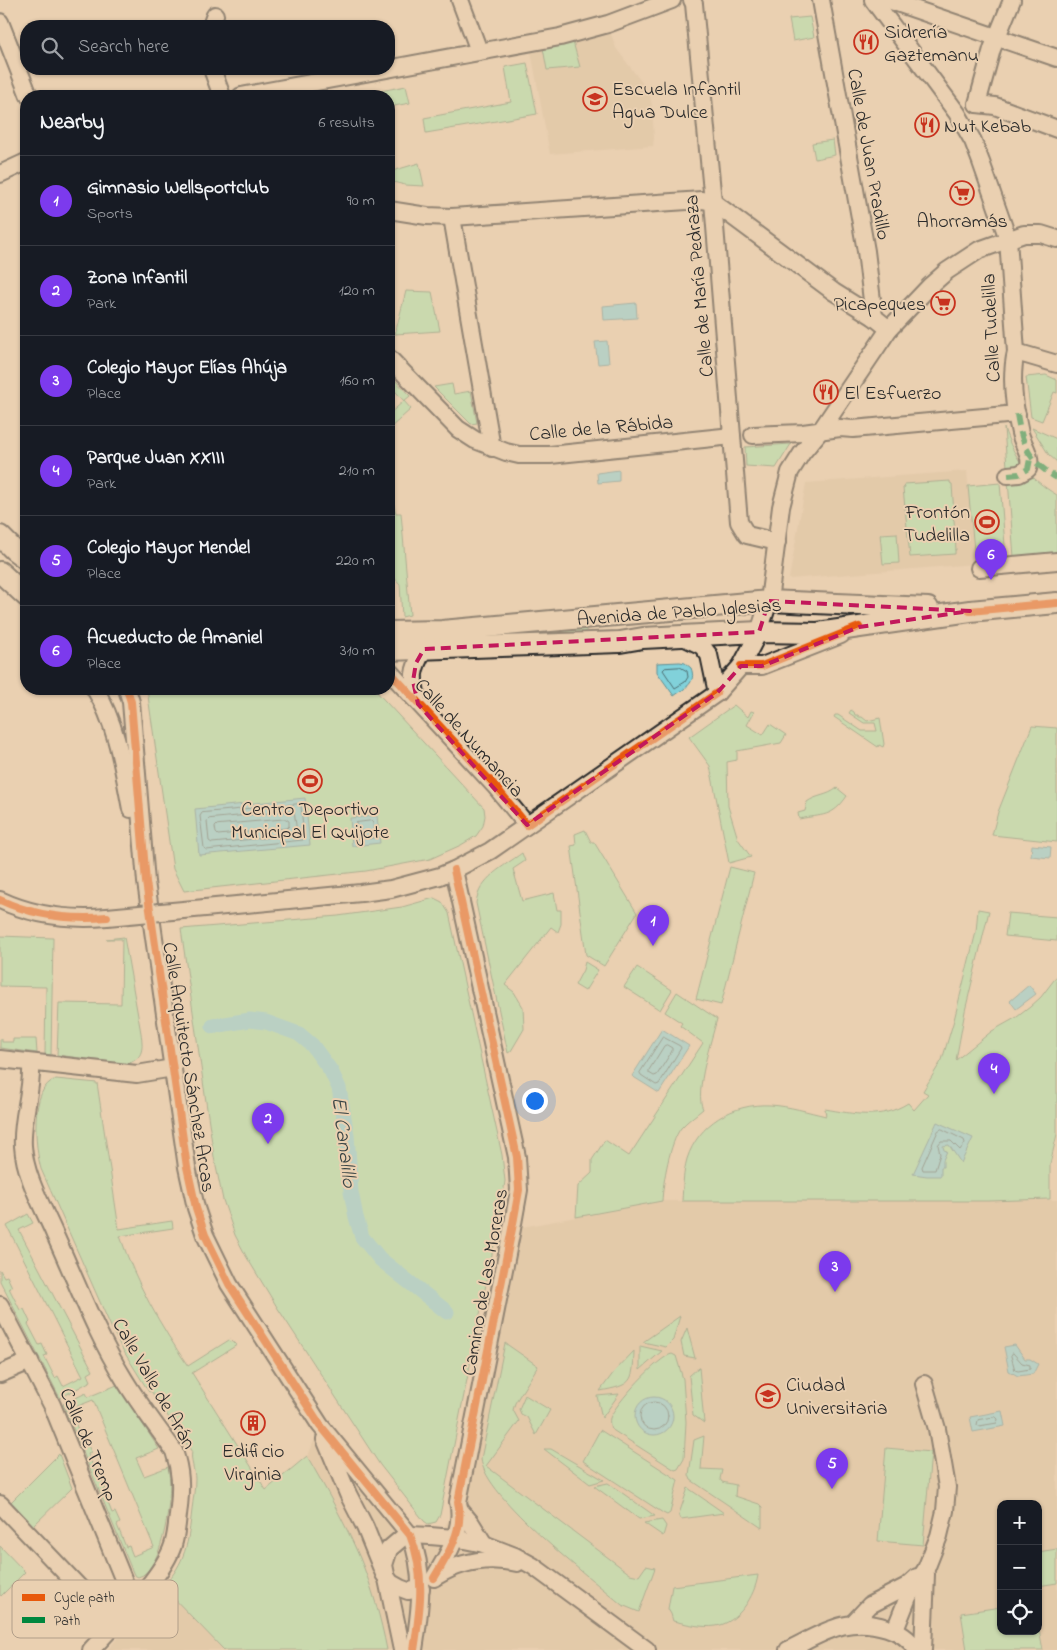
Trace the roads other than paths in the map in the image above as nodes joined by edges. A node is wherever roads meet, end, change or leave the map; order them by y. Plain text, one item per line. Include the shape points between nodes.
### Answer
1 (460, 0) edge
2 (672, 0) edge
3 (692, 0) edge
4 (821, 0) edge
5 (873, 0) edge
6 (888, 0) edge
7 (1012, 0) edge
8 (0, 22) edge
9 (997, 36) junction
10 (480, 51) junction
11 (1057, 58) edge
12 (395, 67) edge
13 (20, 73) edge
14 (21, 75) edge
15 (214, 75) edge
16 (353, 75) edge
17 (27, 90) edge
18 (220, 90) edge
19 (273, 90) edge
20 (978, 104) junction
21 (957, 113) junction
22 (1057, 129) edge
23 (20, 165) edge
24 (0, 174) edge
25 (713, 202) junction
26 (395, 211) edge
27 (452, 217) junction
28 (1057, 238) edge
29 (1008, 240) junction
30 (874, 317) junction
31 (889, 329) junction
32 (1016, 352) junction
33 (395, 364) edge
34 (1057, 364) edge
35 (1017, 414) junction
36 (821, 430) junction
37 (753, 435) dead end
38 (732, 436) junction
39 (492, 448) junction
40 (1008, 476) dead end
41 (0, 536) edge
42 (778, 542) junction
43 (20, 554) edge
44 (1057, 561) edge
45 (978, 568) dead end
46 (2, 574) edge
47 (20, 590) edge
48 (20, 597) edge
49 (769, 601) junction
50 (1057, 603) edge
51 (970, 610) junction
52 (859, 627) junction
53 (395, 632) edge
54 (759, 632) junction
55 (683, 637) junction
56 (424, 649) junction
57 (395, 650) edge
58 (741, 666) junction
59 (395, 678) edge
60 (717, 693) junction
61 (99, 695) edge
62 (128, 695) edge
63 (418, 704) junction
64 (527, 825) junction
65 (454, 870) junction
66 (146, 882) junction
67 (3, 906) edge
68 (0, 1059) edge
69 (30, 1063) junction
70 (173, 1068) junction
71 (0, 1305) edge
72 (30, 1360) junction
73 (0, 1374) edge
74 (924, 1384) dead end
75 (320, 1425) junction
76 (0, 1504) edge
77 (459, 1506) junction
78 (410, 1535) junction
79 (430, 1536) junction
80 (454, 1538) junction
81 (484, 1544) junction
82 (534, 1566) junction
83 (926, 1569) junction
84 (384, 1574) junction
85 (434, 1578) junction
86 (72, 1580) edge
87 (123, 1580) edge
88 (152, 1580) edge
89 (421, 1589) junction
90 (924, 1592) junction
91 (854, 1622) junction
92 (898, 1631) junction
93 (101, 1638) edge
94 (90, 1650) edge
95 (402, 1650) edge
96 (414, 1650) edge
97 (647, 1650) edge
98 (788, 1650) edge
99 (917, 1650) edge
100 (923, 1650) edge

1 - 10 street
2 - 10 street via 583,31
3 - 25 street, Calle de María Pedraza
4 - 30 street, Calle de Juan Pradillo via 866,252
5 - 21 street, Calle Tudelilla
6 - 9 street
7 - 9 street
8 - 13 street
9 - 11 street
9 - 20 street
10 - 12 street
14 - 17 street
15 - 18 street
16 - 19 street
20 - 21 street
20 - 22 street via 994,106
21 - 29 street, Calle Tudelilla via 973,141
23 - 24 street
25 - 27 street via 702,200
25 - 30 street via 834,292
25 - 38 street, Calle de María Pedraza
26 - 27 street
27 - 39 street
28 - 29 street via 1032,233
29 - 31 street via 979,250 948,271
29 - 32 street, Calle Tudelilla
30 - 31 street
31 - 36 street
32 - 34 street
32 - 35 street, Calle Tudelilla via 1012,369
33 - 39 street, Calle de la Rábida via 458,429
35 - 36 street
35 - 40 street, Calle Tudelilla via 1020,434 1030,459 1028,469
36 - 37 street
36 - 42 street via 790,472 784,492
38 - 39 street, Calle de la Rábida via 550,455 518,455
38 - 42 street, Calle de María Pedraza via 739,522 747,535
41 - 43 street
42 - 49 street
44 - 45 street
46 - 47 street
46 - 48 street
49 - 51 street, Avenida de Pablo Iglesias
49 - 53 street, Avenida de Pablo Iglesias via 442,631
49 - 54 street
50 - 51 street, Avenida de Pablo Iglesias
51 - 52 street, Avenida de Pablo Iglesias
52 - 54 street, Avenida de Pablo Iglesias via 818,633
52 - 58 street, Avenida de Pablo Iglesias via 762,666
54 - 55 street, Avenida de Pablo Iglesias
54 - 58 street
55 - 56 street, Avenida de Pablo Iglesias
55 - 60 street, Avenida de Pablo Iglesias via 702,646 709,655
56 - 57 street, Avenida de Pablo Iglesias
56 - 63 street, Calle de Numancia via 414,670
58 - 60 street
59 - 63 street, Calle de Numancia
60 - 64 street
61 - 66 street, Calle Arquitecto Sánchez Arcas via 116,739
62 - 66 street, Calle Arquitecto Sánchez Arcas
63 - 64 street, Calle de Numancia
64 - 65 street via 490,851
65 - 67 street, bridge via 391,889 108,918 52,916
65 - 77 street, Camino de Las Moreras via 517,1157 519,1190
66 - 70 street, Calle Arquitecto Sánchez Arcas
68 - 69 street
69 - 70 street via 137,1074
69 - 88 street, Calle Valle de Arán via 23,1146 26,1166 111,1356 174,1451 179,1464 181,1486 173,1546
70 - 75 street, Calle Arquitecto Sánchez Arcas via 186,1168 205,1235 229,1284
71 - 72 street, Calle de Tremp
72 - 73 street
72 - 87 street, Calle de Tremp via 52,1405
74 - 83 street via 937,1429 947,1487 940,1536
75 - 78 street, Calle Arquitecto Sánchez Arcas
75 - 84 street, Calle Arquitecto Sánchez Arcas
76 - 86 street
77 - 79 street, Camino de Las Moreras via 453,1508 445,1526
77 - 80 street, Camino de Las Moreras
77 - 81 street
78 - 79 street
78 - 84 street via 389,1549
78 - 89 street via 421,1574
79 - 80 street
80 - 81 street
80 - 85 street, Camino de Las Moreras via 450,1553
81 - 82 street
82 - 85 street via 503,1560 477,1561 458,1565
82 - 97 street
83 - 90 street
83 - 91 street via 907,1586 870,1605
83 - 92 street via 908,1597
84 - 89 street via 400,1588 408,1591
84 - 95 street
85 - 89 street
89 - 96 street
90 - 92 street via 918,1607
90 - 100 street
91 - 92 street
91 - 98 street via 828,1630
92 - 99 street
93 - 94 street, Calle Valle de Arán

